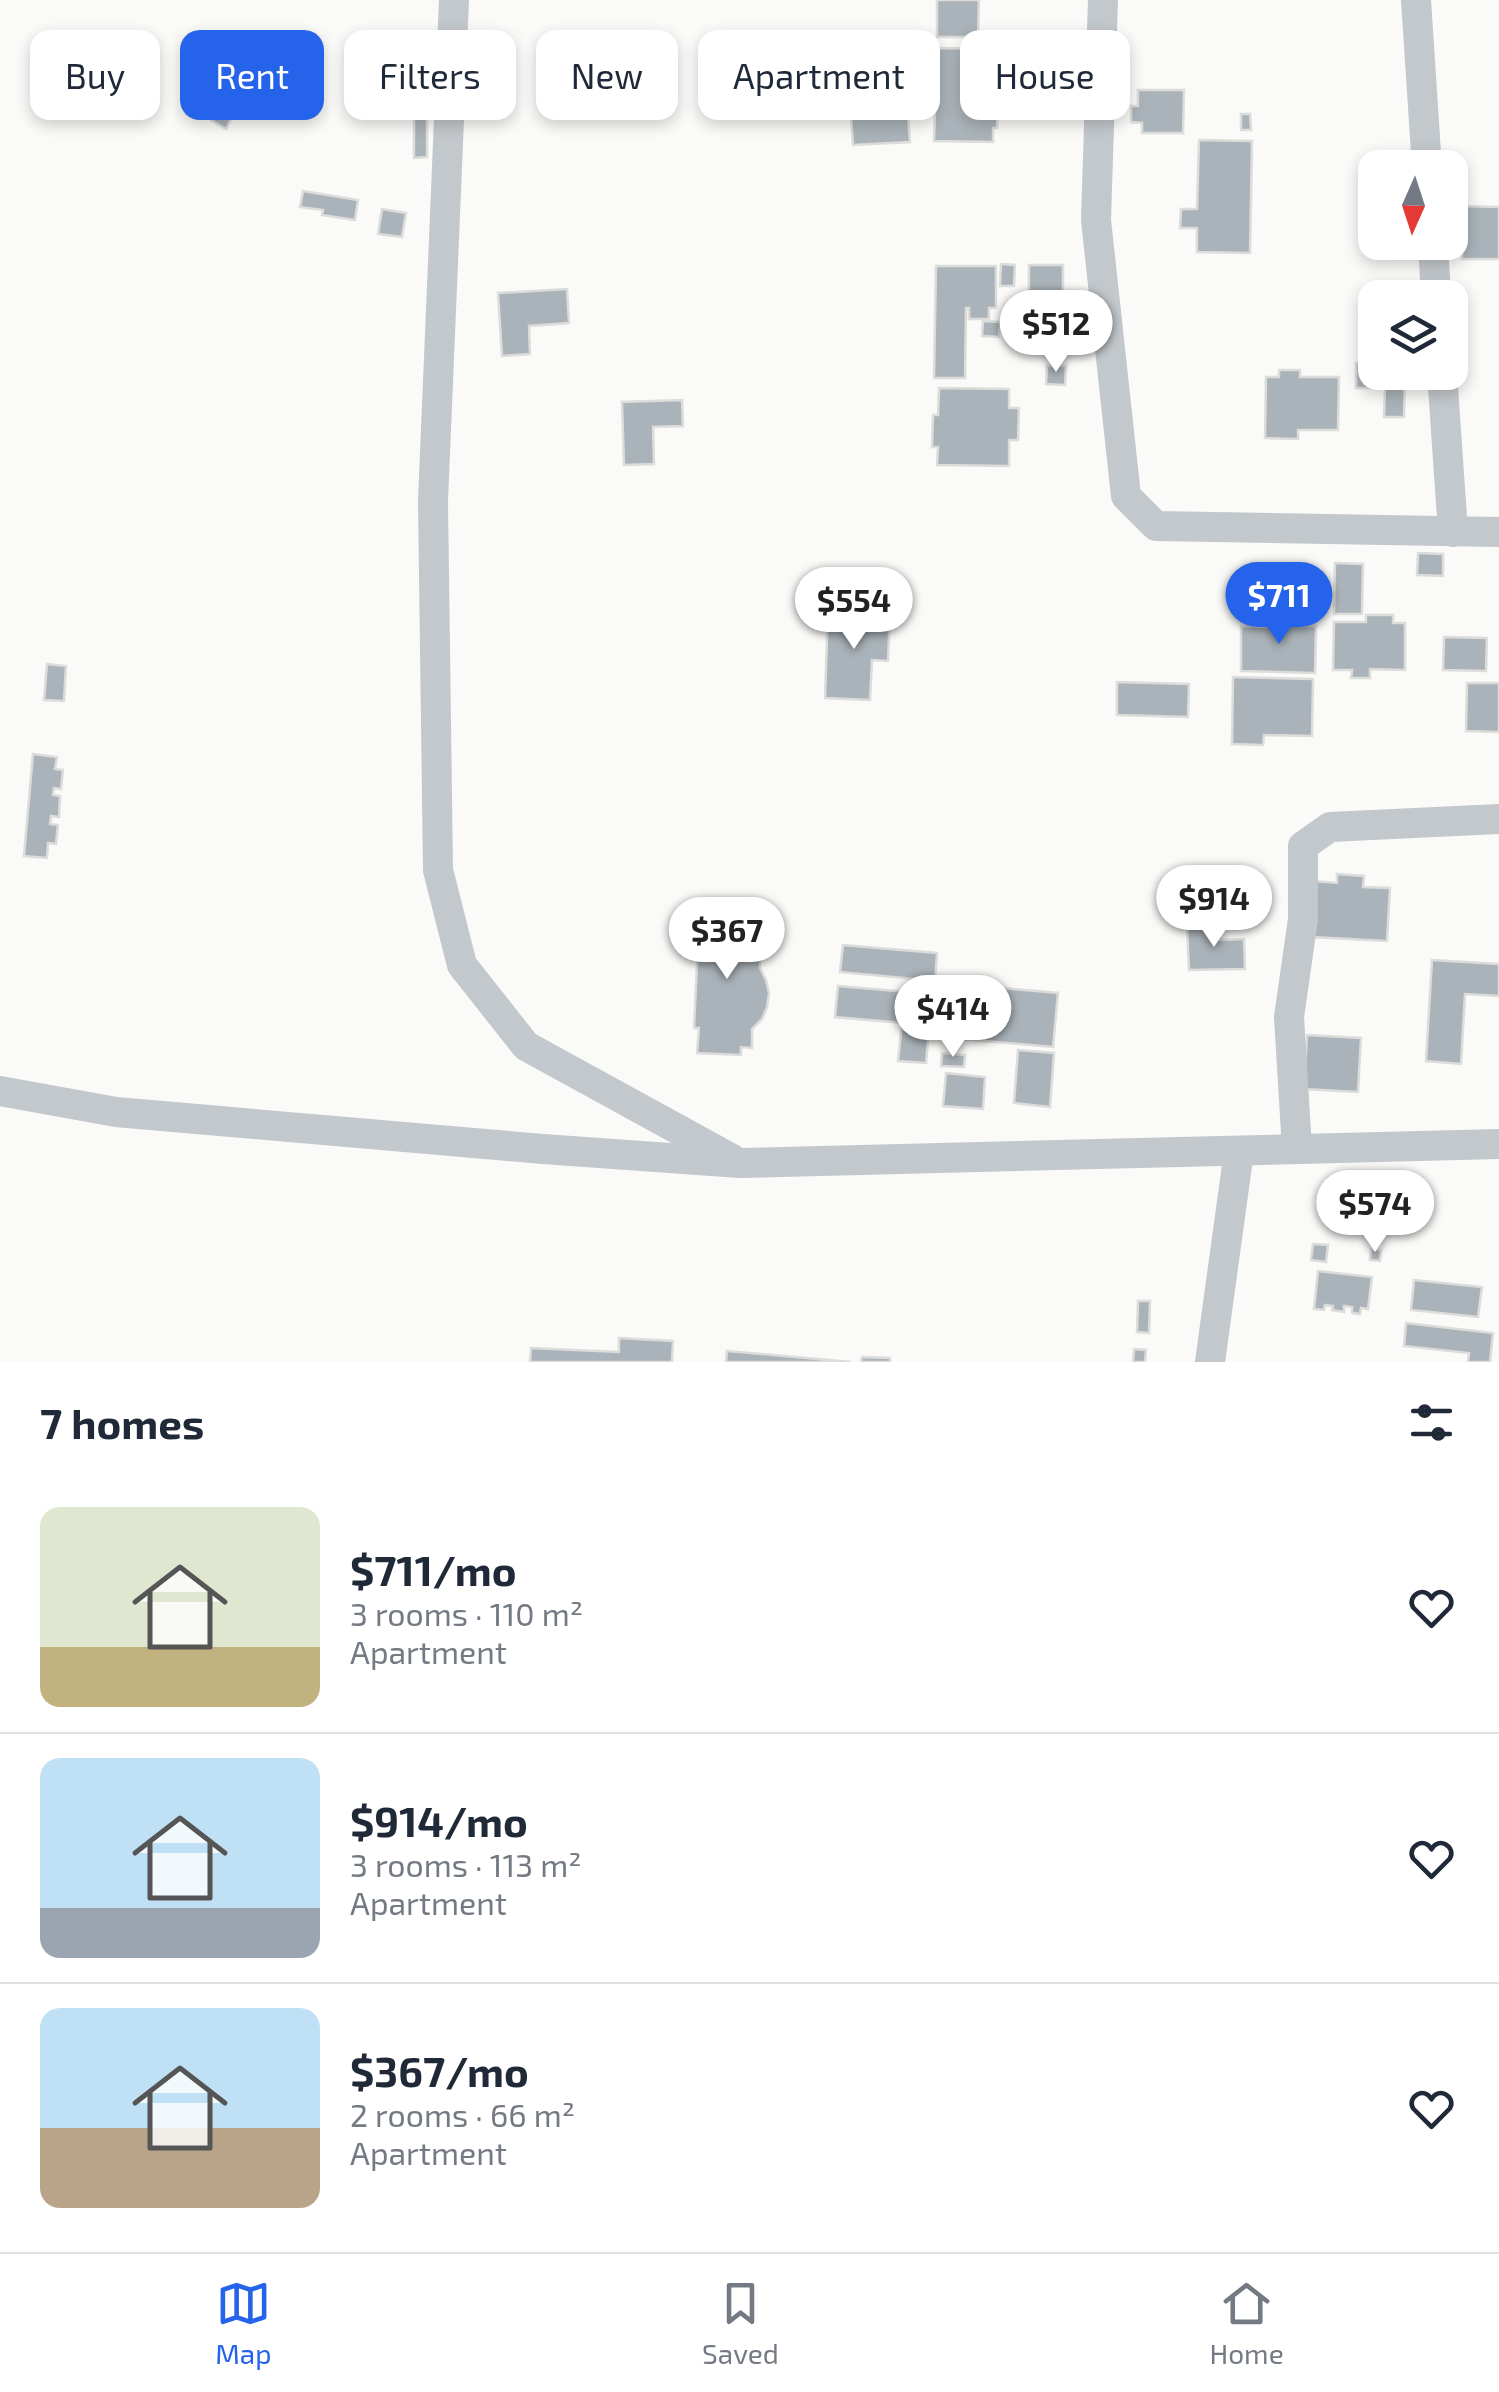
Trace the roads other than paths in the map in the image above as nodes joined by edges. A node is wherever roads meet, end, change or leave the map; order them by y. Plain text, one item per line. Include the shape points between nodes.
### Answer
1 (454, 0) edge
2 (1103, 0) edge
3 (1416, 0) edge
4 (1427, 150) edge
5 (1443, 390) edge
6 (1453, 532) junction
7 (1499, 532) edge
8 (1499, 818) edge
9 (0, 1091) edge
10 (1499, 1144) edge
11 (1297, 1149) junction
12 (1239, 1151) junction
13 (740, 1163) junction
14 (1210, 1362) edge

1 - 13 street via 433,501 438,870 462,966 526,1046
2 - 6 street via 1096,220 1126,496 1156,526
3 - 4 street
5 - 6 street
6 - 7 street
8 - 11 street via 1330,827 1302,846 1303,919 1288,1017
9 - 13 street via 116,1112
10 - 11 street
11 - 12 street
12 - 13 street
12 - 14 street

